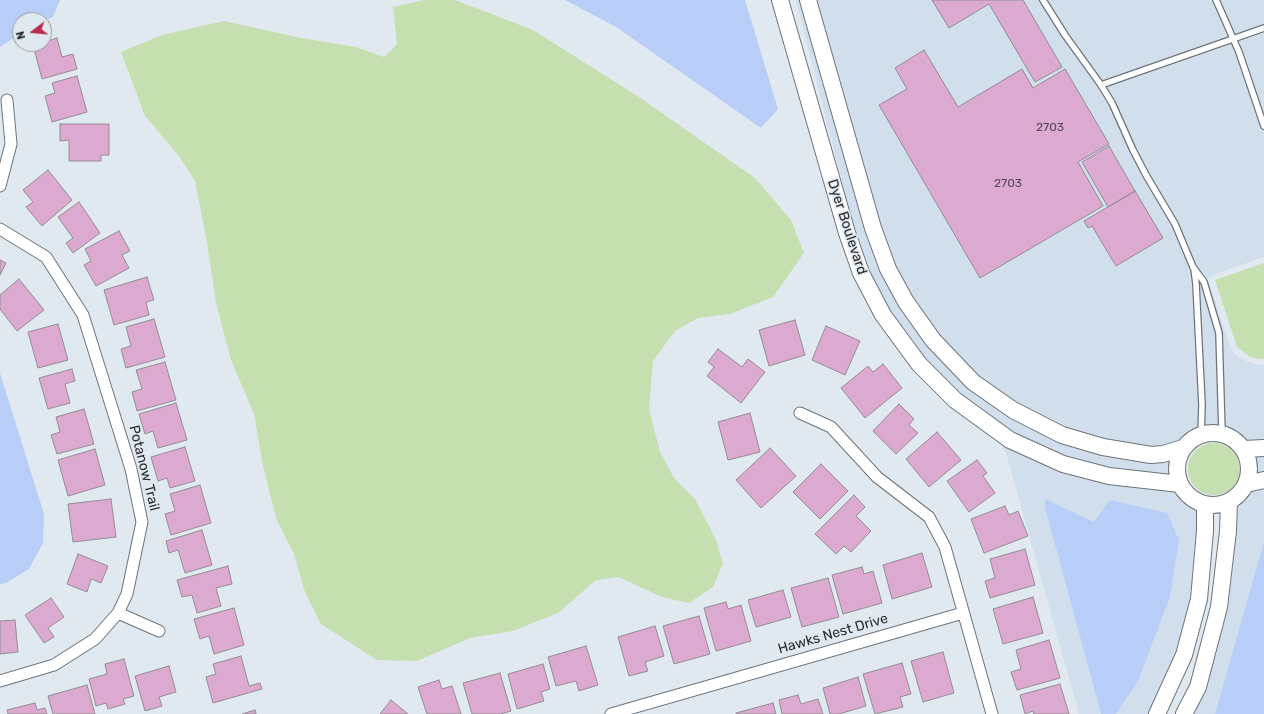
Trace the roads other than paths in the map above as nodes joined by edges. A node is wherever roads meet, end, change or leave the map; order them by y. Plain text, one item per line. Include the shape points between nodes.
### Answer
1 (780, 0) edge
2 (808, 0) edge
3 (1043, 0) edge
4 (1216, 0) edge
5 (1264, 28) edge
6 (1234, 39) junction
7 (1101, 85) junction
8 (7, 100) dead end
9 (1264, 126) edge
10 (0, 186) edge
11 (0, 229) edge
12 (1194, 267) junction
13 (800, 413) dead end
14 (1222, 433) junction
15 (1201, 434) junction
16 (1183, 448) junction
17 (1264, 448) edge
18 (1244, 449) junction
19 (1264, 480) edge
20 (1180, 484) junction
21 (1246, 484) junction
22 (1229, 502) junction
23 (1205, 504) junction
24 (964, 612) junction
25 (118, 613) junction
26 (159, 630) dead end
27 (0, 681) edge
28 (610, 714) edge
29 (992, 714) edge
30 (1157, 714) edge
31 (1184, 714) edge

1 - 20 street, Dyer Boulevard via 847,233 861,273 883,315 918,364 955,400 1016,443 1063,464 1109,476
2 - 16 street, Dyer Boulevard via 873,228 888,269 906,302 933,340 973,382 1013,410 1062,435 1103,447 1152,455
3 - 7 lane
4 - 6 lane
5 - 6 lane
6 - 7 lane
6 - 9 lane
7 - 12 lane via 1142,168 1175,224
8 - 10 street via 11,144
11 - 25 street, Potanow Trail via 46,257 83,315 131,469 142,522 127,594
12 - 14 lane via 1204,282 1219,333
12 - 15 lane
13 - 24 street via 831,427 877,477 929,518 946,547
14 - 15 street
14 - 18 street via 1234,439
15 - 16 street
16 - 20 street via 1178,460
17 - 18 street
18 - 21 street via 1249,460 1250,472
19 - 21 street
20 - 23 street via 1194,500
21 - 22 street via 1240,494
22 - 23 street
22 - 31 street via 1219,607 1198,687
23 - 30 street via 1199,599 1184,655
24 - 28 street, Hawks Nest Drive
24 - 29 street
25 - 26 street
25 - 27 street, Potanow Trail via 95,639 54,666

